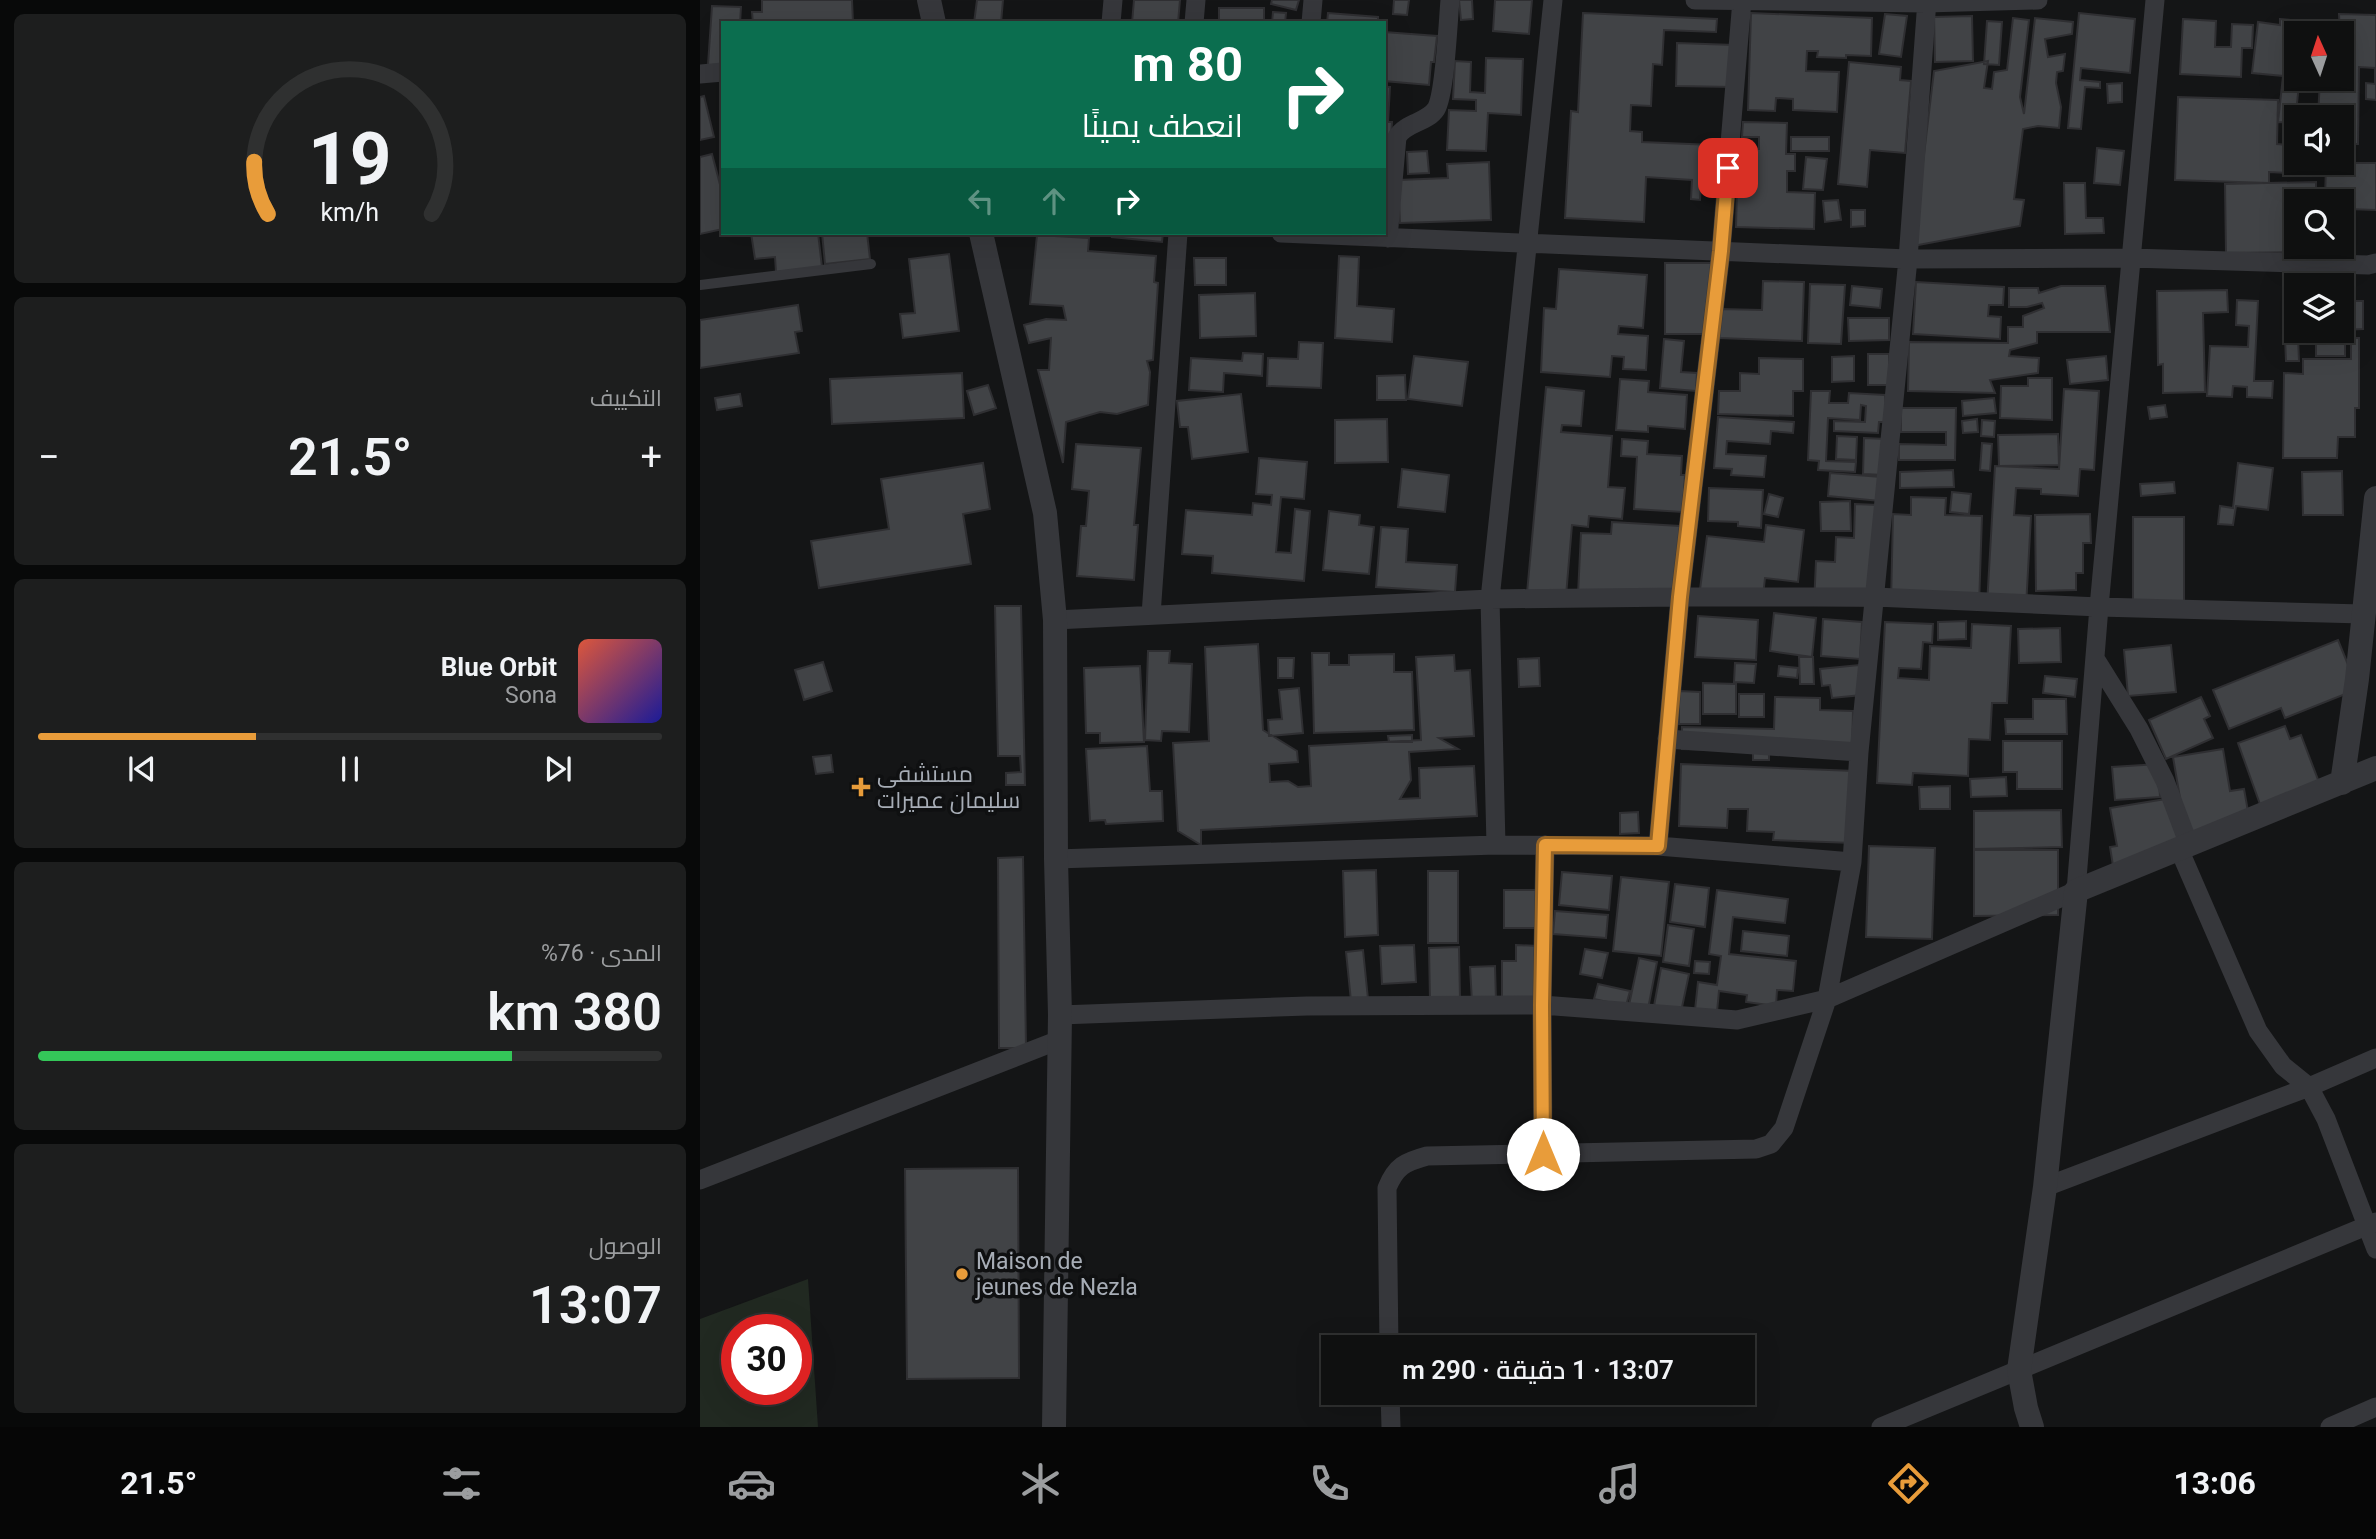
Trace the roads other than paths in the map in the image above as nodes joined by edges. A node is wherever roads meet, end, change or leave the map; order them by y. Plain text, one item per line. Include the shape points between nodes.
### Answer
1 (929, 0) edge
2 (1113, 0) edge
3 (1196, 0) edge
4 (1313, 0) edge
5 (1450, 0) edge
6 (1553, 0) edge
7 (1695, 0) edge
8 (2038, 0) edge
9 (2155, 0) edge
10 (1742, 1) edge
11 (1926, 1) edge
12 (934, 21) edge
13 (1111, 21) edge
14 (1194, 21) edge
15 (1311, 21) edge
16 (721, 72) edge
17 (700, 74) edge
18 (981, 235) edge
19 (1178, 235) edge
20 (1331, 235) edge
21 (1388, 238) junction
22 (1526, 244) junction
23 (1721, 251) junction
24 (2131, 258) junction
25 (1908, 259) junction
26 (871, 264) dead end
27 (2373, 266) edge
28 (700, 285) edge
29 (2376, 498) edge
30 (1680, 597) junction
31 (1875, 597) junction
32 (1490, 599) junction
33 (2099, 607) junction
34 (2363, 614) junction
35 (1151, 615) junction
36 (1055, 620) junction
37 (2096, 660) junction
38 (1667, 738) junction
39 (1859, 752) junction
40 (2376, 768) edge
41 (2342, 783) junction
42 (1496, 845) junction
43 (1545, 845) junction
44 (1658, 846) junction
45 (2184, 847) junction
46 (1056, 859) junction
47 (1852, 862) junction
48 (2076, 891) junction
49 (1827, 999) junction
50 (1542, 1005) junction
51 (1060, 1015) junction
52 (1059, 1040) junction
53 (2376, 1058) edge
54 (2309, 1087) junction
55 (1543, 1154) junction
56 (700, 1181) edge
57 (2045, 1187) junction
58 (2372, 1224) edge
59 (2376, 1249) edge
60 (1389, 1335) edge
61 (2019, 1370) junction
62 (1390, 1405) edge
63 (2376, 1407) edge
64 (1054, 1427) edge
65 (1391, 1427) edge
66 (1881, 1427) edge
67 (2032, 1427) edge
68 (2330, 1427) edge

1 - 12 street
2 - 13 street
3 - 14 street
4 - 15 street
5 - 21 street via 1436,108 1397,137
6 - 22 street
7 - 10 street
8 - 11 street
9 - 24 street
10 - 11 street
10 - 23 street
11 - 25 street
16 - 17 street
18 - 36 street via 1045,513
19 - 35 street
20 - 21 street
21 - 22 street
22 - 23 street
22 - 32 street
23 - 25 street
23 - 30 street
24 - 25 street
24 - 27 street
24 - 33 street
25 - 31 street
26 - 28 lane
29 - 34 street
30 - 31 street
30 - 32 street
30 - 38 street
31 - 33 street
31 - 39 street
32 - 35 street
32 - 42 street
33 - 34 street
33 - 37 street
34 - 41 street
35 - 36 street
36 - 46 street
37 - 45 street via 2160,770
37 - 48 street
38 - 39 street
38 - 44 street
39 - 47 street
40 - 41 street
41 - 45 street
42 - 43 street
42 - 46 street
43 - 44 street
43 - 50 street
44 - 47 street
45 - 48 street
45 - 54 street via 2258,1031 2283,1066
46 - 51 street
47 - 49 street
48 - 49 street
48 - 57 street
49 - 50 street via 1737,1020
49 - 55 street via 1784,1128 1771,1144 1756,1149
50 - 51 street via 1307,1006
50 - 55 street
51 - 52 street
52 - 56 street
52 - 64 street
53 - 54 street
54 - 57 street
54 - 58 street
55 - 60 street via 1427,1156 1408,1161 1393,1173 1387,1188
57 - 61 street
58 - 59 street
58 - 61 street
61 - 66 street
61 - 67 street
62 - 65 street
63 - 68 street

